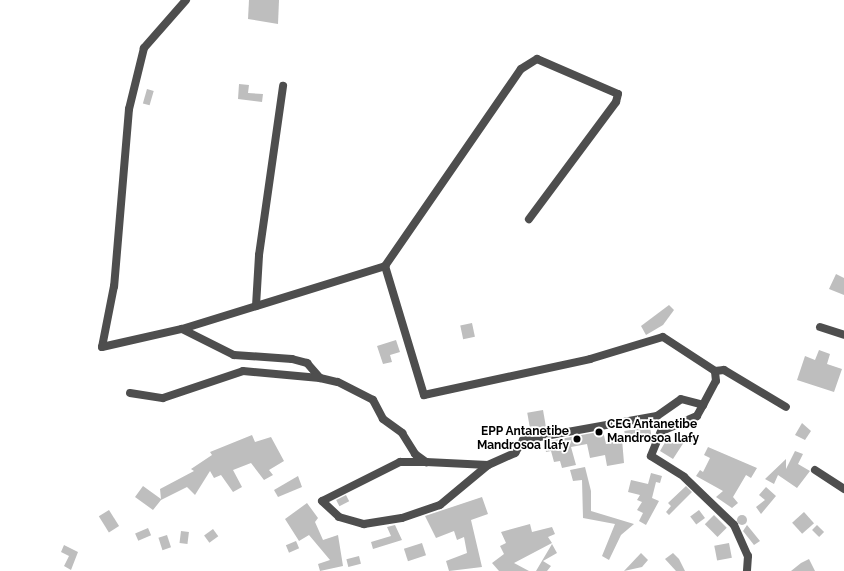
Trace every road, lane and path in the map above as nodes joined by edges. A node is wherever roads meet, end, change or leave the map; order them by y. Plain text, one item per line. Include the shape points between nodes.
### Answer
1 (186, 0) edge
2 (283, 86) dead end
3 (529, 219) dead end
4 (386, 266) junction
5 (256, 306) junction
6 (820, 326) dead end
7 (182, 329) junction
8 (844, 335) edge
9 (715, 371) junction
10 (320, 378) junction
11 (130, 393) dead end
12 (702, 405) junction
13 (786, 406) dead end
14 (426, 462) junction
15 (488, 465) junction
16 (815, 470) dead end
17 (844, 490) edge
18 (747, 571) edge

1 - 7 street via 144,48 129,109 114,286 102,347
2 - 5 street via 259,255
3 - 4 street via 616,102 618,94 537,59 521,69
4 - 5 street
4 - 9 street via 424,395 590,359 663,337
5 - 7 street
6 - 8 street
7 - 10 street via 234,355 292,359 307,363
9 - 12 street via 714,386
9 - 13 street via 724,370
10 - 11 street via 243,371 163,398
10 - 14 street via 338,382 373,400 383,420 402,433 415,454
12 - 15 street via 681,399 656,416 523,440 515,453
12 - 18 street via 697,416 662,431 651,456 684,477 734,525 748,556
14 - 15 street
14 - 15 street via 400,462 322,501 339,517 364,524 402,518 440,505
16 - 17 street

